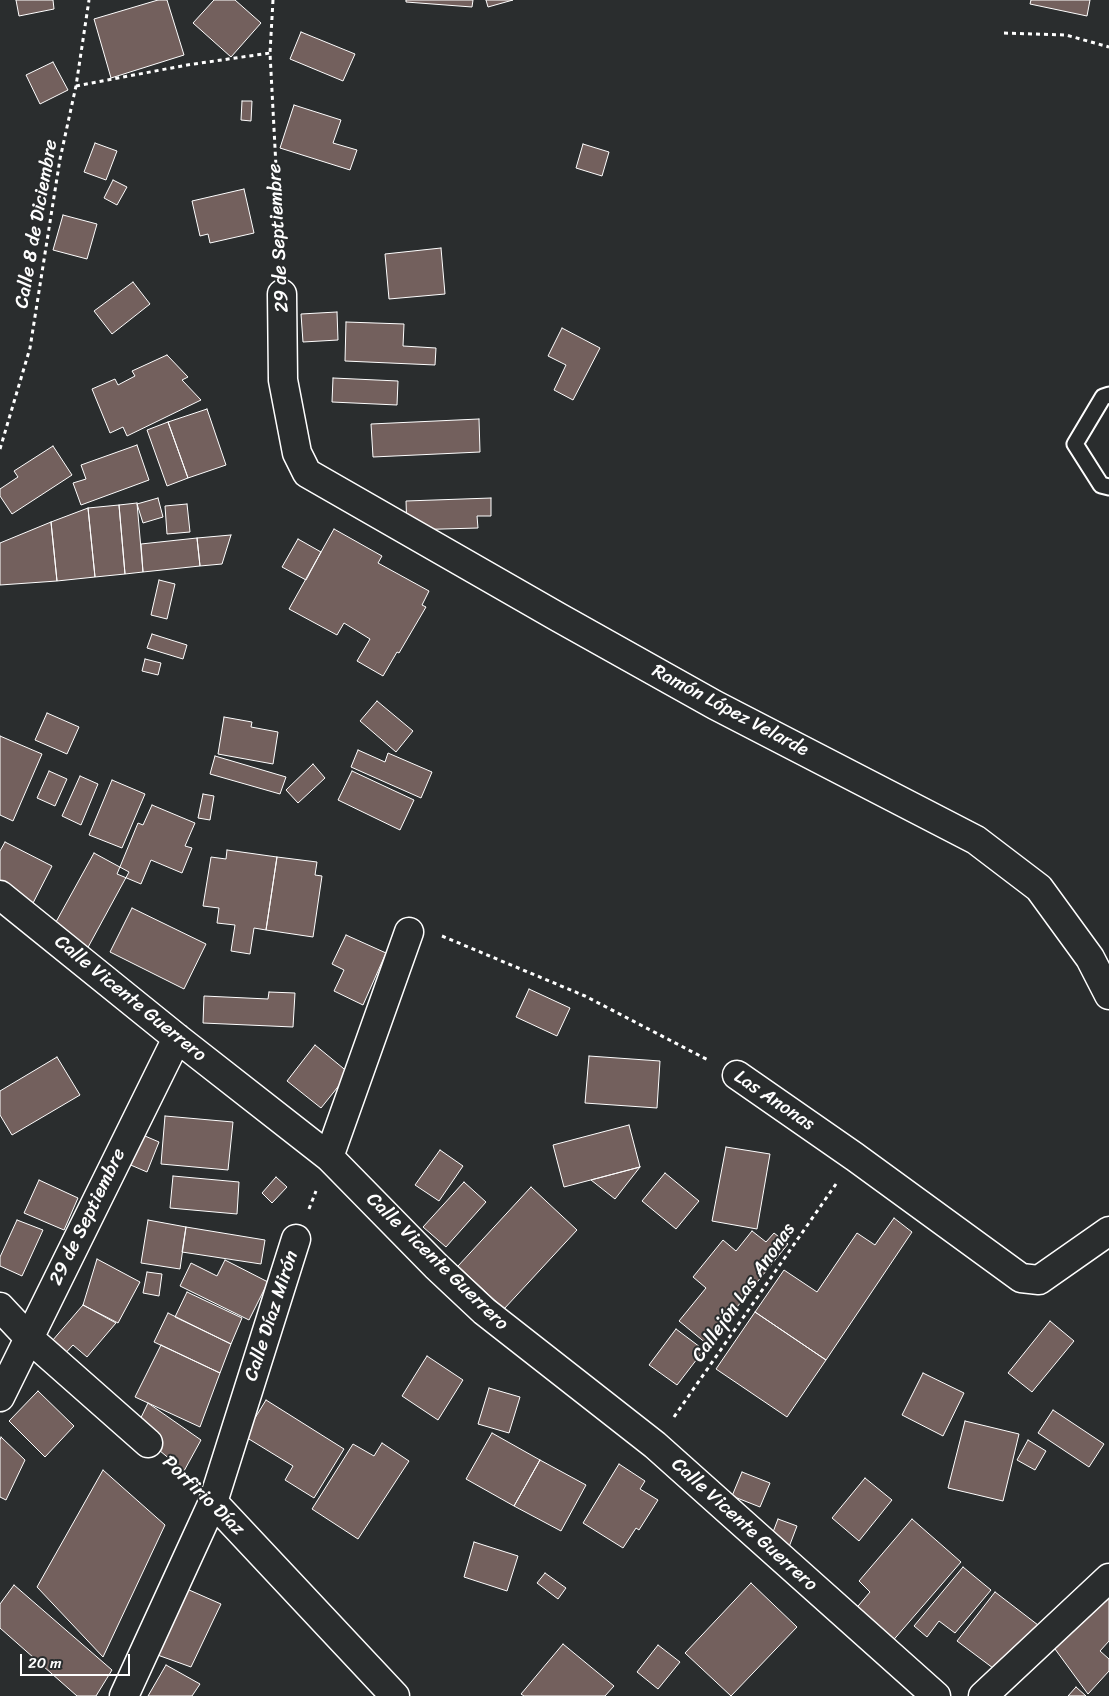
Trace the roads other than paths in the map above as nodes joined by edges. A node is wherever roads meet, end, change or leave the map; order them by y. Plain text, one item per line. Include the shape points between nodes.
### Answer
1 (282, 294) road end
2 (1109, 396) edge
3 (307, 473) joint
4 (1109, 487) edge
5 (0, 895) edge
6 (408, 932) road end
7 (1109, 995) edge
8 (177, 1038) junction
9 (737, 1075) road end
10 (329, 1157) junction
11 (1109, 1231) edge
12 (296, 1239) road end
13 (0, 1307) edge
14 (28, 1338) junction
15 (0, 1397) edge
16 (148, 1444) road end
17 (213, 1502) junction
18 (1109, 1578) edge
19 (124, 1696) edge
20 (395, 1696) edge
21 (936, 1696) edge
22 (984, 1696) edge

1 - 3 street, 29 de Septiembre via 283,380 296,453
2 - 4 lane via 1103,397 1075,444 1101,484
3 - 7 street, Ramón López Velarde via 715,705 976,840 1040,888 1090,958
5 - 8 street, Calle Vicente Guerrero
6 - 10 street
8 - 10 street, Calle Vicente Guerrero
8 - 14 street, 29 de Septiembre
9 - 11 street, Las Anonas via 1021,1278 1039,1280
10 - 21 street, Calle Vicente Guerrero via 484,1311 655,1445
12 - 17 street, Calle Díaz Mirón
13 - 14 street, Porfirio Díaz
14 - 15 street, 29 de Septiembre
14 - 16 street, Porfirio Díaz
17 - 19 street, Calle Díaz Mirón
17 - 20 street, Porfirio Díaz
18 - 22 street

